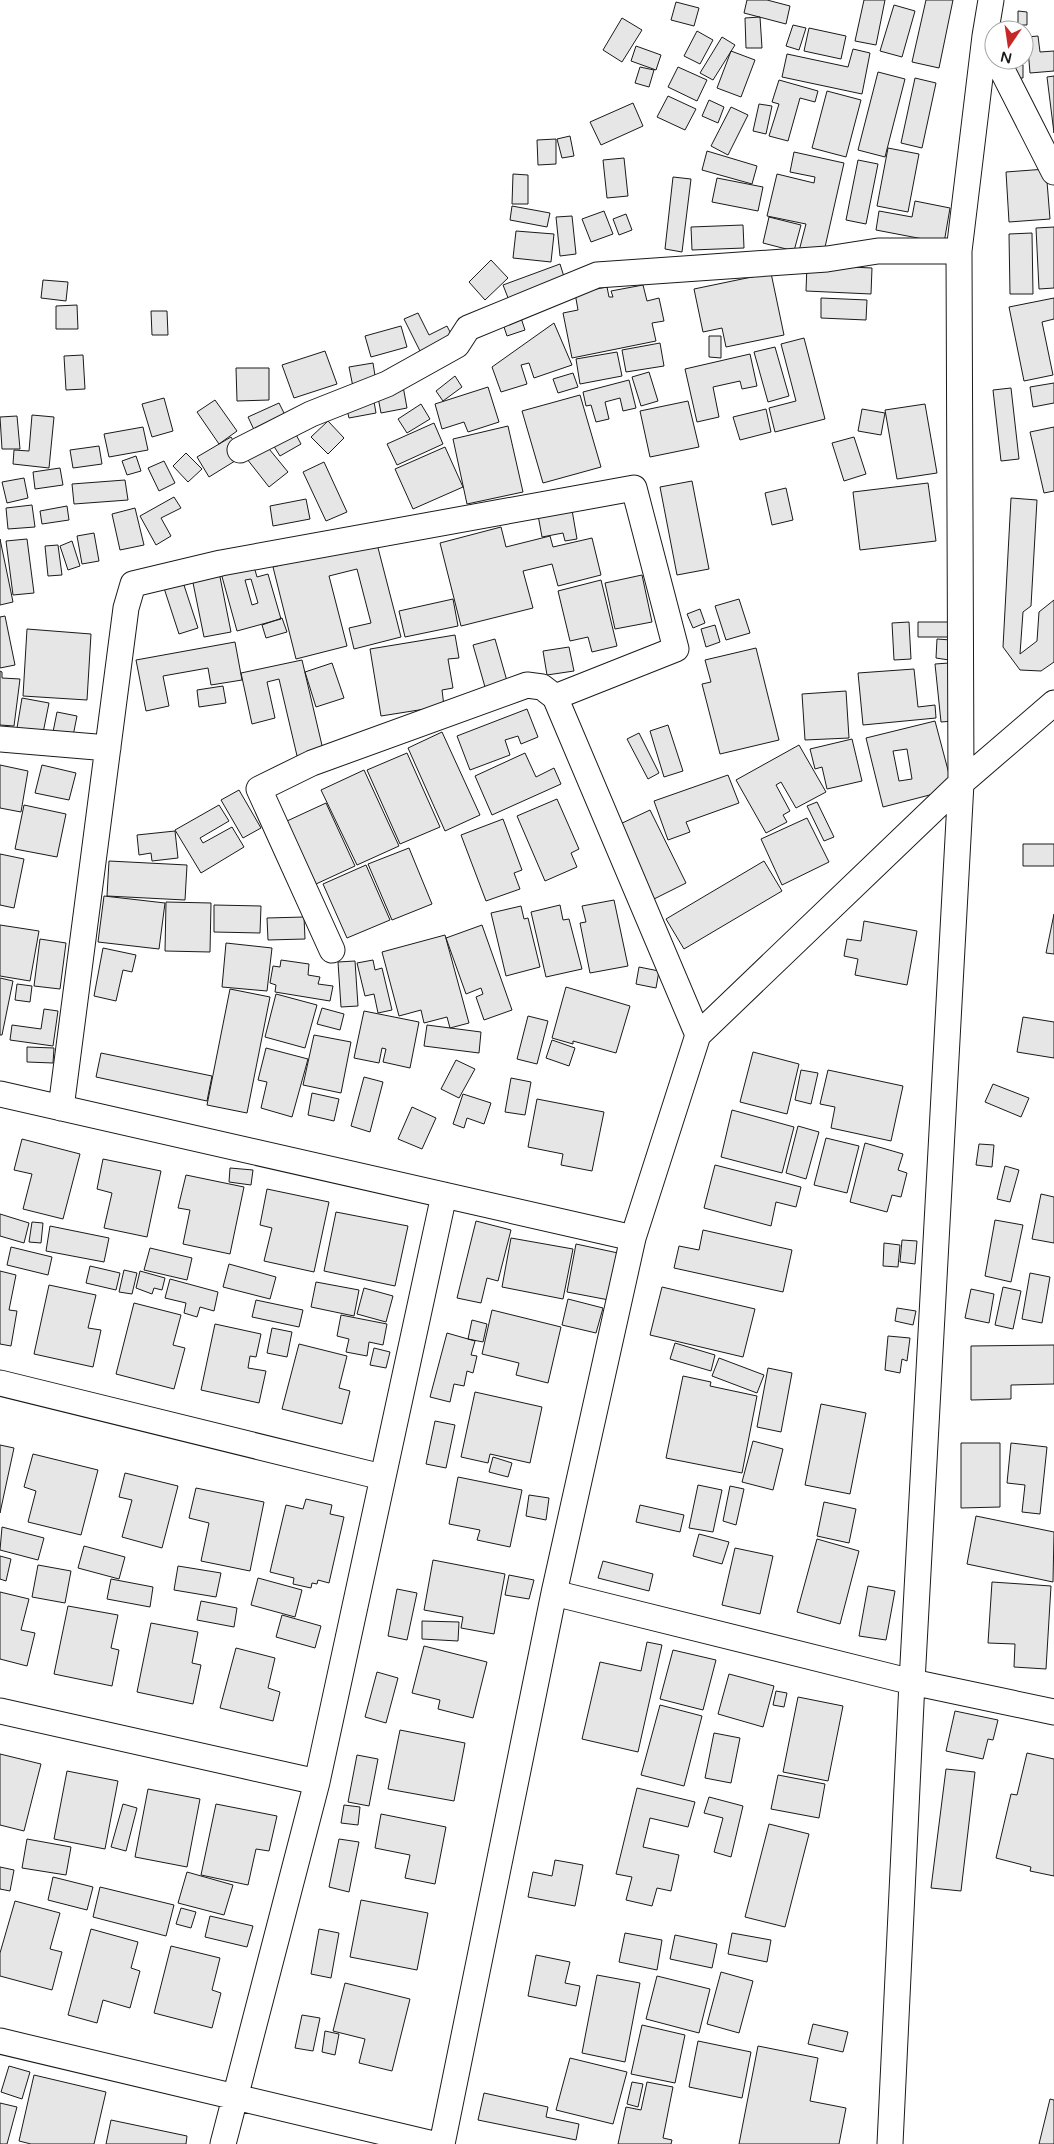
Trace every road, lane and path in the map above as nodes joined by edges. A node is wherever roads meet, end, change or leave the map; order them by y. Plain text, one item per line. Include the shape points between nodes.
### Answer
1 (991, 0) edge
2 (990, 20) edge
3 (985, 70) edge
4 (1002, 70) edge
5 (1054, 172) edge
6 (959, 251) junction
7 (240, 450) dead end
8 (555, 697) junction
9 (1054, 704) edge
10 (0, 739) edge
11 (108, 748) junction
12 (961, 782) junction
13 (332, 950) dead end
14 (698, 1035) junction
15 (0, 1094) edge
16 (61, 1108) junction
17 (444, 1195) junction
18 (633, 1238) junction
19 (0, 1383) edge
20 (382, 1477) junction
21 (554, 1594) junction
22 (912, 1682) junction
23 (0, 1711) edge
24 (1054, 1712) edge
25 (317, 1782) junction
26 (0, 2041) edge
27 (236, 2098) junction
28 (223, 2144) edge
29 (433, 2144) edge
30 (442, 2144) edge
31 (890, 2144) edge

1 - 2 street
3 - 6 street
4 - 5 street
6 - 7 street via 878,251 827,260 597,275 468,328 457,345 387,384 311,414
6 - 12 street
8 - 11 street via 676,649 634,488 221,562 133,584 126,608
8 - 13 street via 542,687 527,686 312,763 258,789
8 - 14 street
9 - 12 street
10 - 11 street
11 - 16 street
12 - 14 street
12 - 22 street
14 - 18 street
15 - 16 street
16 - 17 street
17 - 18 street
17 - 20 street
18 - 21 street
19 - 20 street
20 - 25 street
21 - 22 street
21 - 30 street
22 - 24 street
22 - 31 street
23 - 25 street
25 - 27 street
26 - 27 street
27 - 28 street
27 - 29 street

